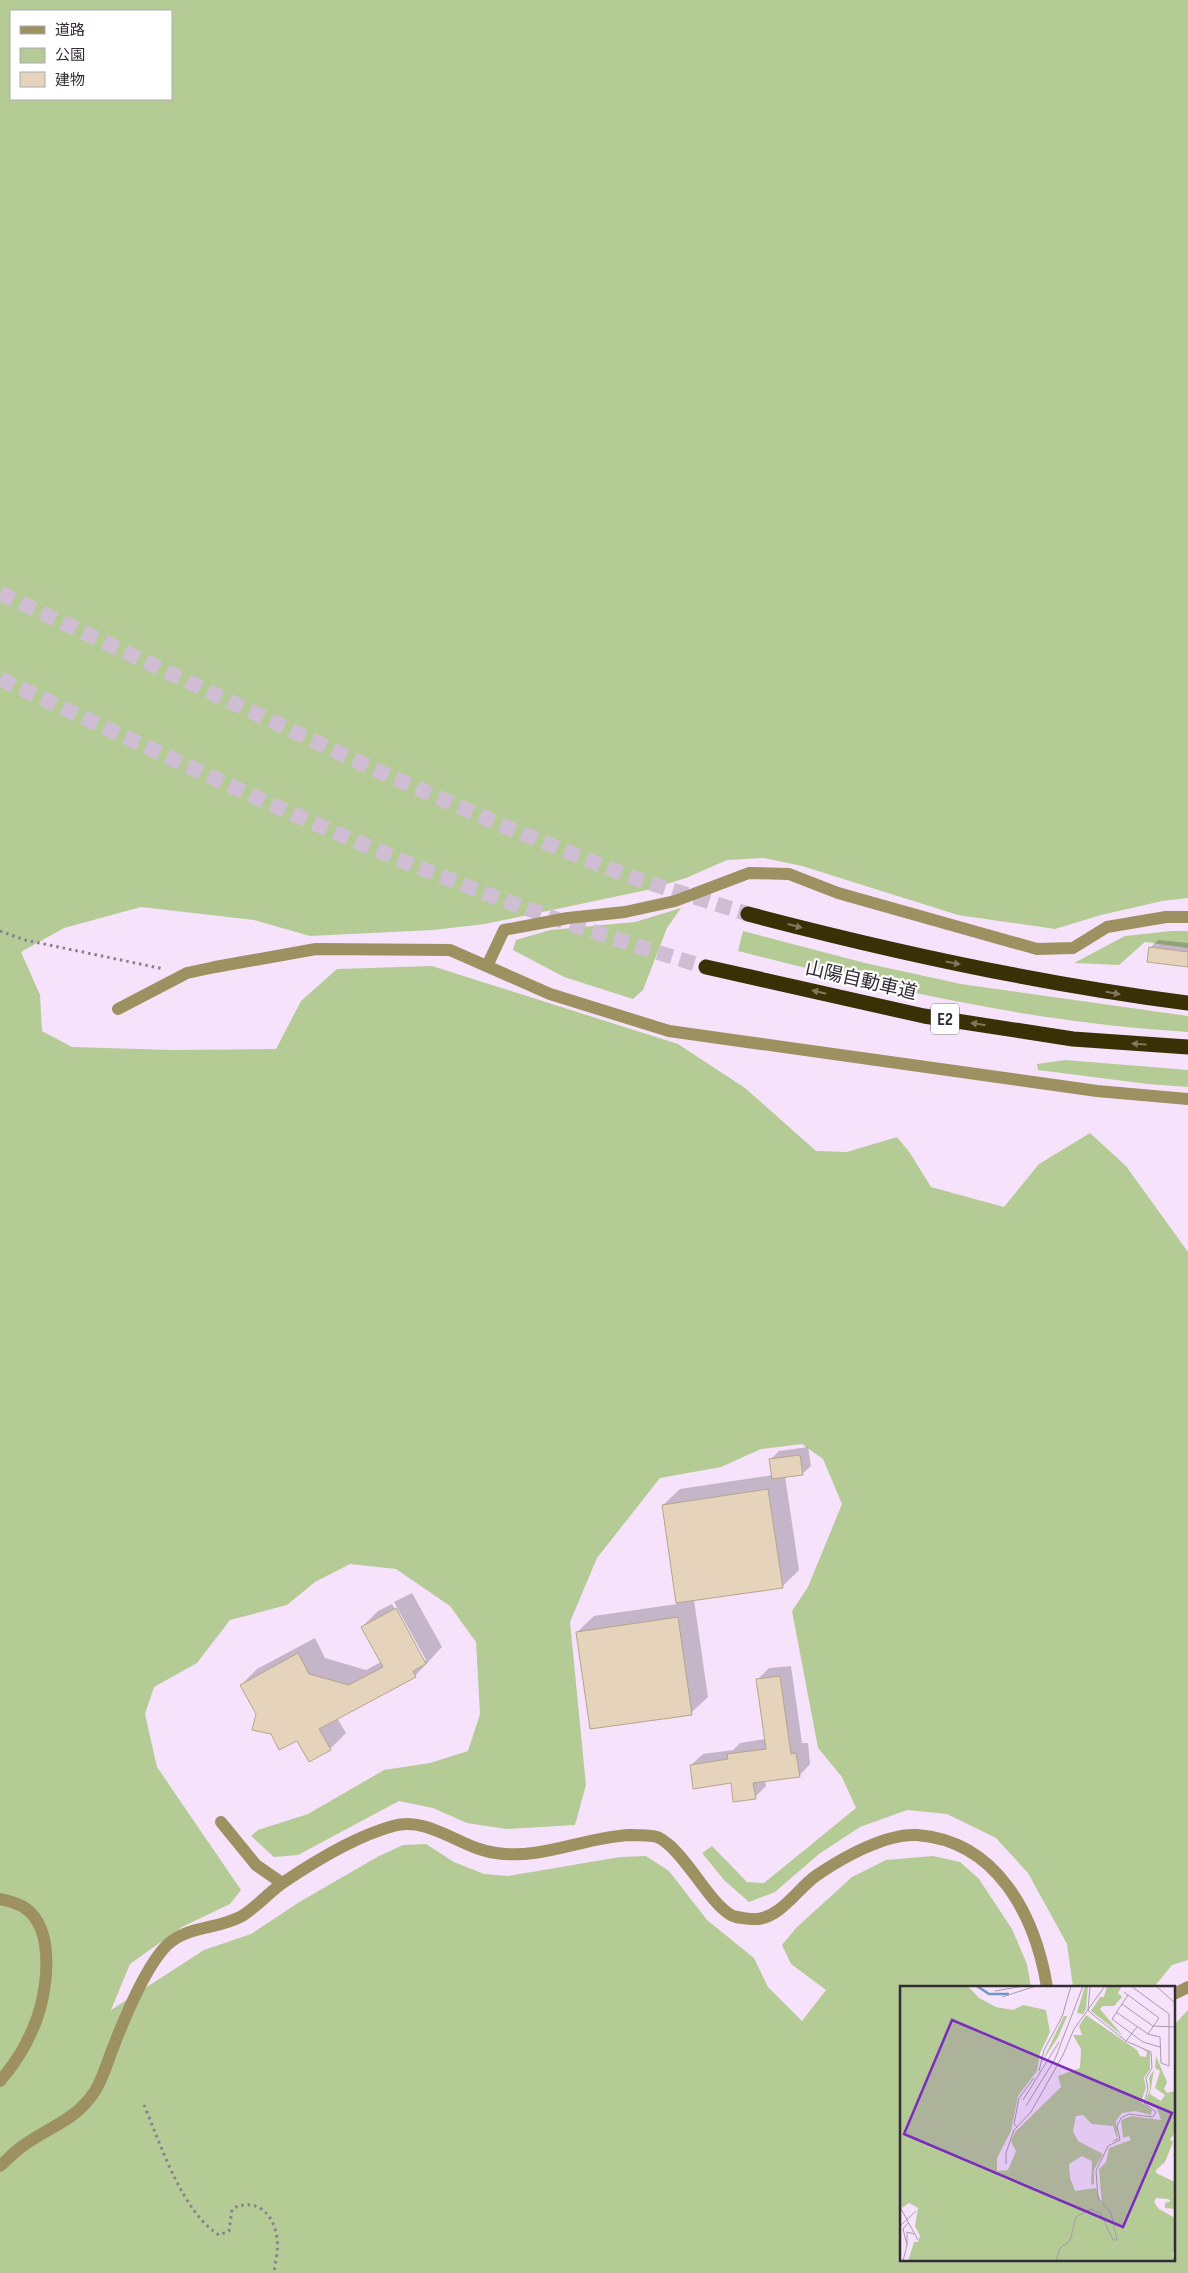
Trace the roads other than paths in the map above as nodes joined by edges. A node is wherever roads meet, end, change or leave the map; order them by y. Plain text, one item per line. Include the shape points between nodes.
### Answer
1 (748, 914) tunnel mouth
2 (1188, 917) edge
3 (488, 966) junction
4 (706, 967) tunnel mouth
5 (1188, 1003) edge
6 (118, 1010) dead end
7 (1188, 1048) edge
8 (1188, 1099) edge
9 (221, 1822) dead end
10 (282, 1883) junction
11 (0, 1899) edge
12 (1047, 1986) edge
13 (1188, 1987) edge
14 (1176, 1993) edge
15 (0, 2082) edge
16 (0, 2166) edge

1 -> 5 highway, 山陽自動車道 via 898,952 1046,981
2 - 3 street via 1166,917 1107,927 1073,948 1037,950 838,893 789,874 749,874 675,901 504,930
3 - 6 street via 450,950 316,949 186,973
3 - 8 street via 550,994 669,1031 1097,1091
7 -> 4 highway, 山陽自動車道 / E2 via 1072,1038 924,1016
9 - 10 street via 256,1865
10 - 12 street via 365,1836 395,1826 418,1823 467,1845 496,1853 528,1853 629,1835 659,1837 682,1855 711,1896 732,1916 759,1919 780,1908 815,1876 870,1844 914,1835 955,1843 984,1859 1019,1902 1043,1961
10 - 16 street via 242,1915 222,1924 192,1929 168,1944 154,1962 132,2005 97,2089 79,2111 22,2146
11 - 15 street via 25,1908 39,1923 45,1943 46,1978 34,2026 14,2064
13 - 14 street

